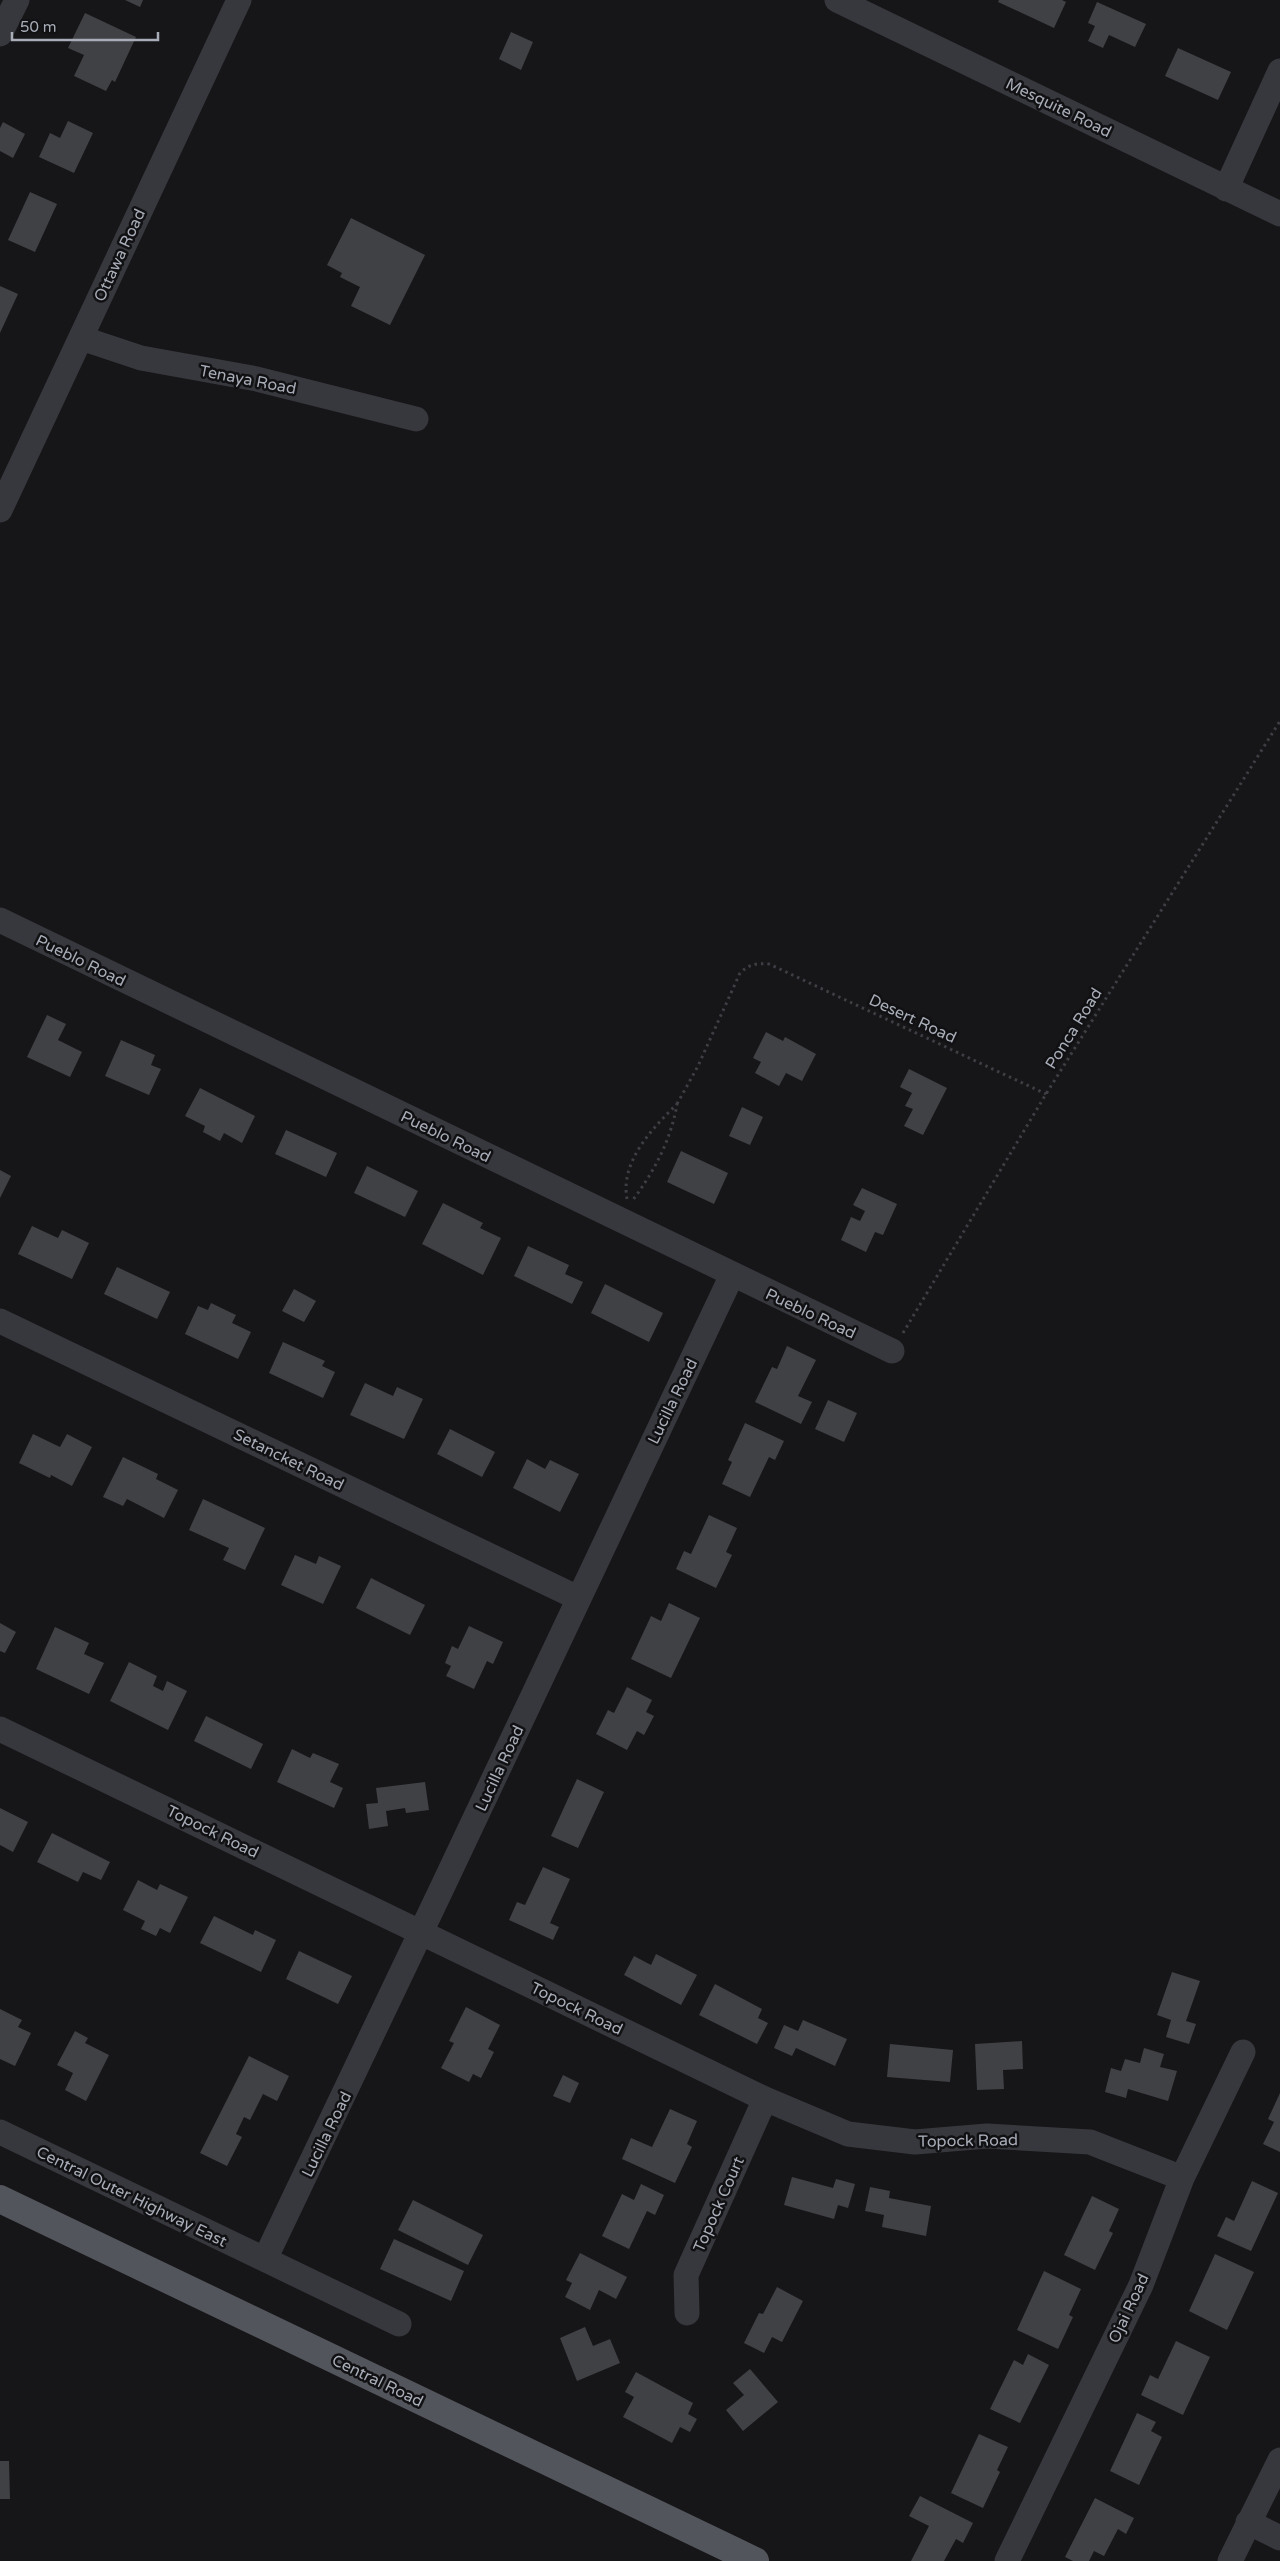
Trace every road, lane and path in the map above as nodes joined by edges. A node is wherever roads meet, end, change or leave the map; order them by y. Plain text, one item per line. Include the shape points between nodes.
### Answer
1 (17, 0) edge
2 (239, 0) edge
3 (837, 0) edge
4 (0, 34) edge
5 (1280, 71) edge
6 (1226, 189) junction
7 (1280, 214) edge
8 (81, 338) junction
9 (416, 419) dead end
10 (0, 510) edge
11 (1280, 721) edge
12 (0, 920) edge
13 (1046, 1094) junction
14 (677, 1104) junction
15 (732, 1275) junction
16 (0, 1321) edge
17 (892, 1352) joint
18 (578, 1598) junction
19 (0, 1729) edge
20 (423, 1932) junction
21 (1243, 2052) dead end
22 (765, 2099) junction
23 (0, 2132) edge
24 (1182, 2178) junction
25 (0, 2199) edge
26 (265, 2259) junction
27 (687, 2313) dead end
28 (399, 2324) dead end
29 (1280, 2460) edge
30 (1248, 2522) junction
31 (1280, 2538) edge
32 (755, 2561) edge
33 (1007, 2561) edge
34 (1230, 2561) edge

1 - 4 street
2 - 8 street, Ottawa Road
3 - 6 street, Mesquite Road
5 - 6 street
6 - 7 street, Mesquite Road
8 - 9 street, Tenaya Road via 141,358 257,379
8 - 10 street, Ottawa Road
11 - 13 path, Ponca Road
12 - 15 street, Pueblo Road
13 - 14 path, Desert Road via 769,964 751,965 740,973
13 - 17 path, Ponca Road
14 - 14 path via 634,1157 626,1178 628,1205 665,1147 674,1127
15 - 17 street, Pueblo Road
15 - 18 street, Lucilla Road
16 - 18 street, Setancket Road
18 - 20 street, Lucilla Road
19 - 20 street, Topock Road
20 - 22 street, Topock Road
20 - 26 street, Lucilla Road
21 - 24 street, Ojai Road
22 - 24 street, Topock Road via 848,2134 915,2142 987,2136 1090,2142
22 - 27 street, Topock Court via 686,2275
23 - 26 street, Central Outer Highway East
24 - 33 street, Ojai Road via 1141,2285
25 - 32 main road, Central Road
26 - 28 street, Central Outer Highway East
29 - 30 street
30 - 31 street
30 - 34 street

